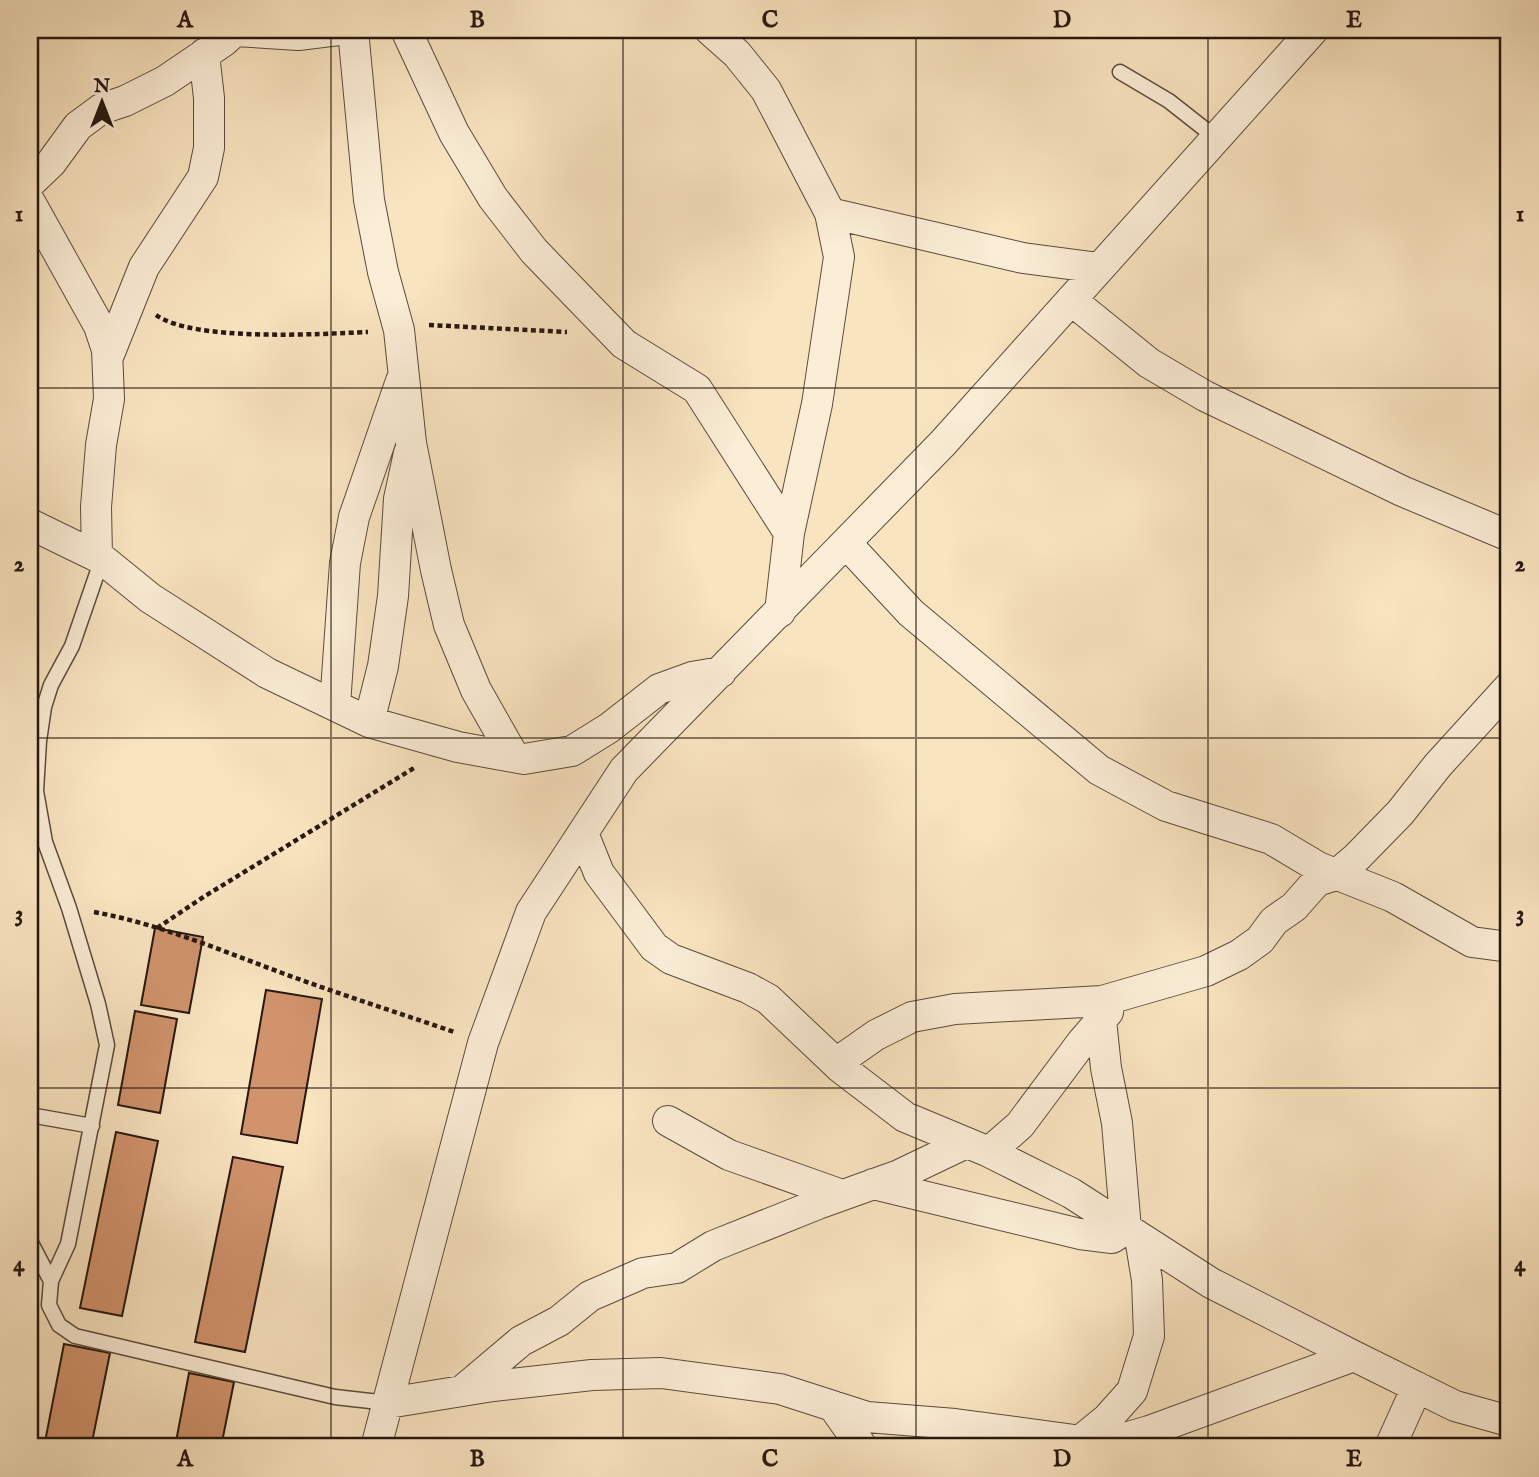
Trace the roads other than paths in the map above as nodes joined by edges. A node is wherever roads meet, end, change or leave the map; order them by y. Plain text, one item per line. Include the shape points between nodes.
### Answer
1 (339, 30) edge
2 (353, 30) edge
3 (406, 30) edge
4 (710, 30) edge
5 (1313, 30) edge
6 (219, 37) edge
7 (1120, 72) dead end
8 (1216, 138) junction
9 (30, 183) edge
10 (30, 202) edge
11 (830, 213) junction
12 (44, 252) edge
13 (1099, 268) junction
14 (1071, 300) junction
15 (108, 357) junction
16 (403, 374) junction
17 (411, 443) junction
18 (30, 524) edge
19 (789, 533) junction
20 (1509, 536) edge
21 (846, 543) junction
22 (100, 557) junction
23 (780, 612) junction
24 (721, 672) junction
25 (1509, 687) edge
26 (335, 705) junction
27 (369, 722) junction
28 (514, 757) junction
29 (583, 833) junction
30 (1336, 875) junction
31 (1509, 947) edge
32 (1120, 995) junction
33 (1101, 1020) junction
34 (836, 1063) junction
35 (30, 1115) edge
36 (668, 1121) dead end
37 (92, 1126) junction
38 (977, 1148) junction
39 (873, 1184) junction
40 (842, 1195) junction
41 (1133, 1233) junction
42 (30, 1241) edge
43 (51, 1281) junction
44 (1354, 1356) junction
45 (1417, 1387) junction
46 (462, 1391) junction
47 (388, 1403) junction
48 (833, 1405) junction
49 (1509, 1422) edge
50 (1092, 1444) edge
51 (376, 1447) edge
52 (862, 1447) edge
53 (1390, 1447) edge

1 - 6 street
2 - 16 street via 369,200 398,327
3 - 19 street via 454,133 493,198 534,251 624,344 696,389
4 - 11 street via 766,90
5 - 8 street
6 - 9 street via 165,81 101,109 78,126
6 - 15 street via 203,177 144,267
7 - 8 lane
8 - 13 street
10 - 12 street
11 - 13 street via 1023,258
11 - 19 street via 839,257 817,404
12 - 15 street via 99,326
13 - 14 street
14 - 20 street via 1149,363 1205,396 1402,491
14 - 21 street
15 - 22 street via 109,399 96,507
16 - 17 street
16 - 26 street via 354,517 345,563
17 - 27 street via 399,499 383,666
17 - 28 street via 449,625 476,690
18 - 22 street
19 - 23 street
21 - 23 street
21 - 30 street via 911,613 1098,770 1166,806 1271,839
22 - 26 street via 150,598 224,646 267,673
22 - 37 lane via 90,599 51,685 38,741 36,791 45,842 69,908 107,1045
23 - 24 street
24 - 28 street via 659,688 572,751
24 - 29 street via 624,770
25 - 30 street via 1400,813
26 - 27 street
27 - 28 street via 451,746
29 - 34 street via 599,873 654,947 671,959 768,999
29 - 47 street via 531,912 484,1043
30 - 31 street via 1393,897 1472,942
30 - 32 street via 1317,881 1260,940 1239,955 1206,971
32 - 33 street
32 - 34 street via 1102,1001 955,1009 912,1017
33 - 38 street via 1020,1125
33 - 41 street
34 - 38 street via 905,1118
35 - 37 lane
36 - 40 street via 729,1154
37 - 43 lane via 68,1244
38 - 39 street
38 - 41 street via 1071,1193
39 - 40 street
39 - 41 street via 1080,1234 1112,1238
40 - 46 street via 713,1246 677,1268 643,1273 590,1296 559,1321 522,1341
41 - 44 street via 1211,1283
41 - 50 street via 1147,1280 1149,1336 1132,1391
42 - 43 lane
43 - 47 lane via 49,1305 59,1325 75,1336 335,1397
44 - 45 street
44 - 50 street via 1149,1431
45 - 49 street
45 - 53 street
46 - 47 street
46 - 48 street via 592,1375 661,1373 780,1389
47 - 51 street
48 - 50 street via 867,1417
48 - 52 street

